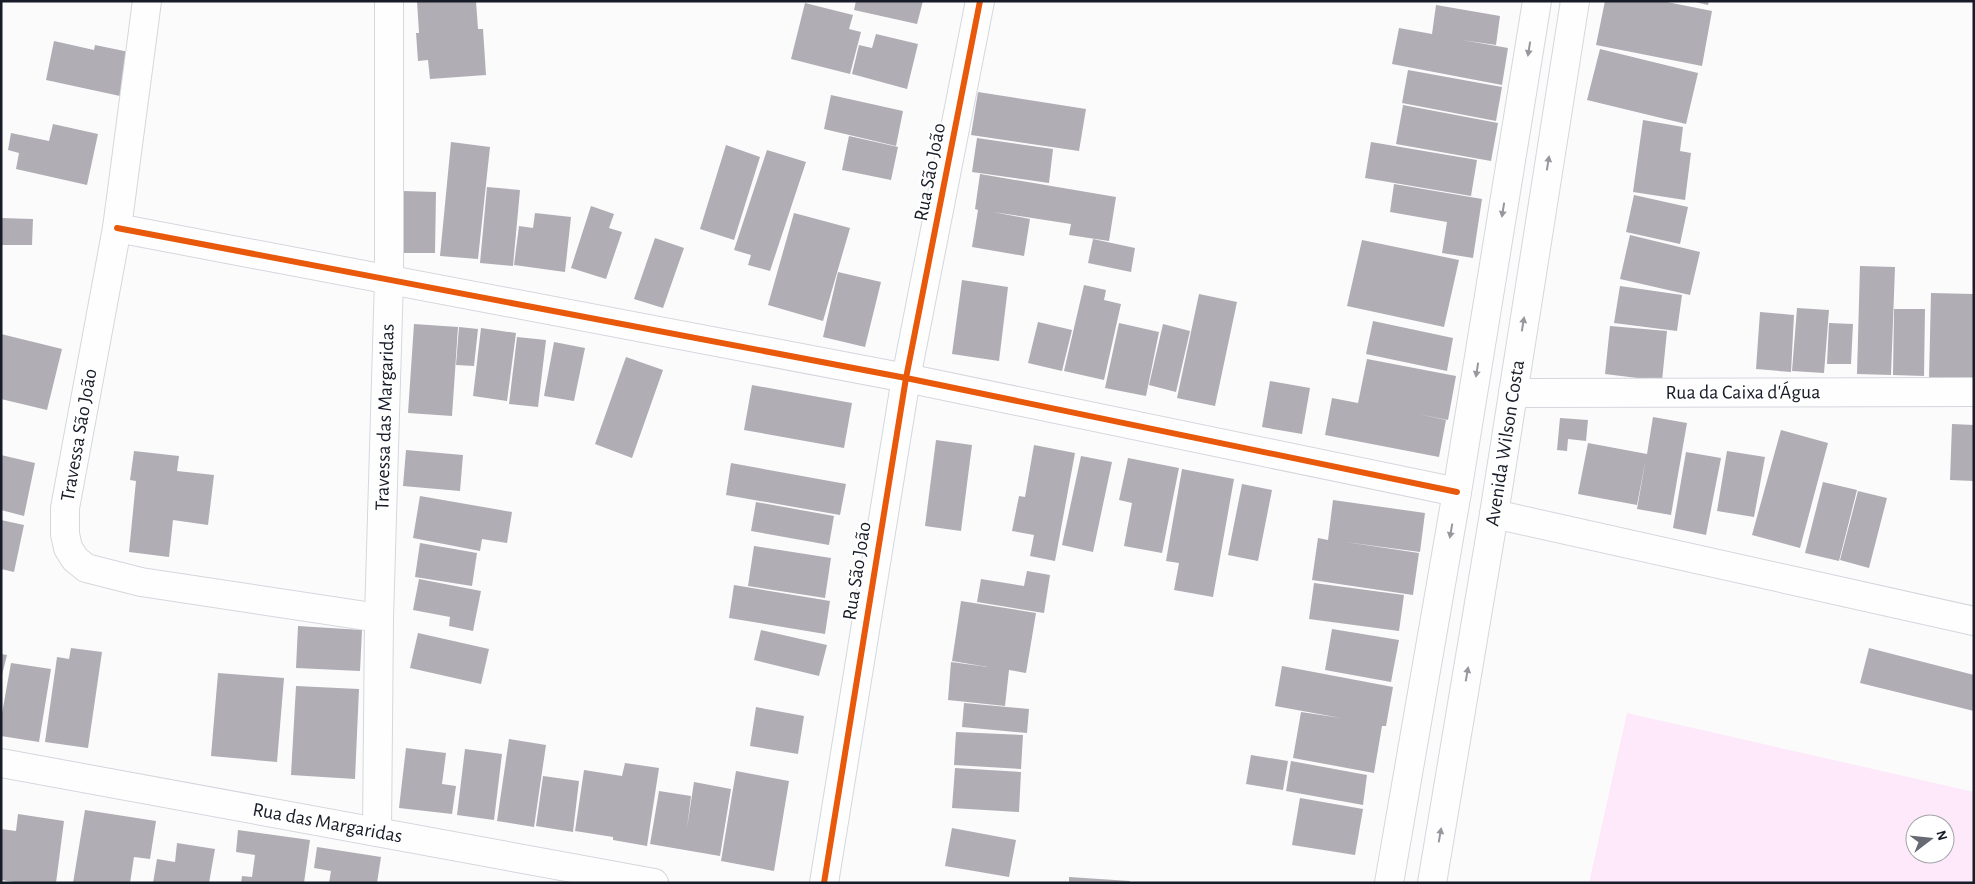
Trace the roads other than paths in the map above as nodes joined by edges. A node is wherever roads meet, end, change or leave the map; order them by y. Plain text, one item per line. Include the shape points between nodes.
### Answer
1 (147, 1) edge
2 (389, 1) edge
3 (980, 1) edge
4 (1537, 1) edge
5 (1574, 1) edge
6 (117, 228) junction
7 (389, 279) junction
8 (906, 378) junction
9 (1513, 392) junction
10 (1974, 392) edge
11 (1457, 492) junction
12 (1494, 514) junction
13 (379, 618) junction
14 (1974, 621) edge
15 (1, 763) edge
16 (377, 832) junction
17 (654, 883) edge
18 (824, 883) edge
19 (1390, 883) edge
20 (1432, 883) edge

1 - 6 street, Travessa São João
2 - 7 street, Travessa das Margaridas
3 - 8 street, Rua São João
4 -> 11 street
9 -> 5 street, Avenida Wilson Costa
6 - 7 street
6 - 13 street, Travessa São João via 65,508 64,534 68,548 86,568 141,582
7 - 8 street
7 - 13 street, Travessa das Margaridas
8 - 11 street
8 - 18 street, Rua São João
9 - 10 street, Rua da Caixa d'Água
9 - 12 street, Avenida Wilson Costa
11 -> 19 street
12 - 14 street
20 -> 12 street, Avenida Wilson Costa
13 - 16 street, Travessa das Margaridas
15 - 16 street, Rua das Margaridas
16 - 17 street, Rua das Margaridas

